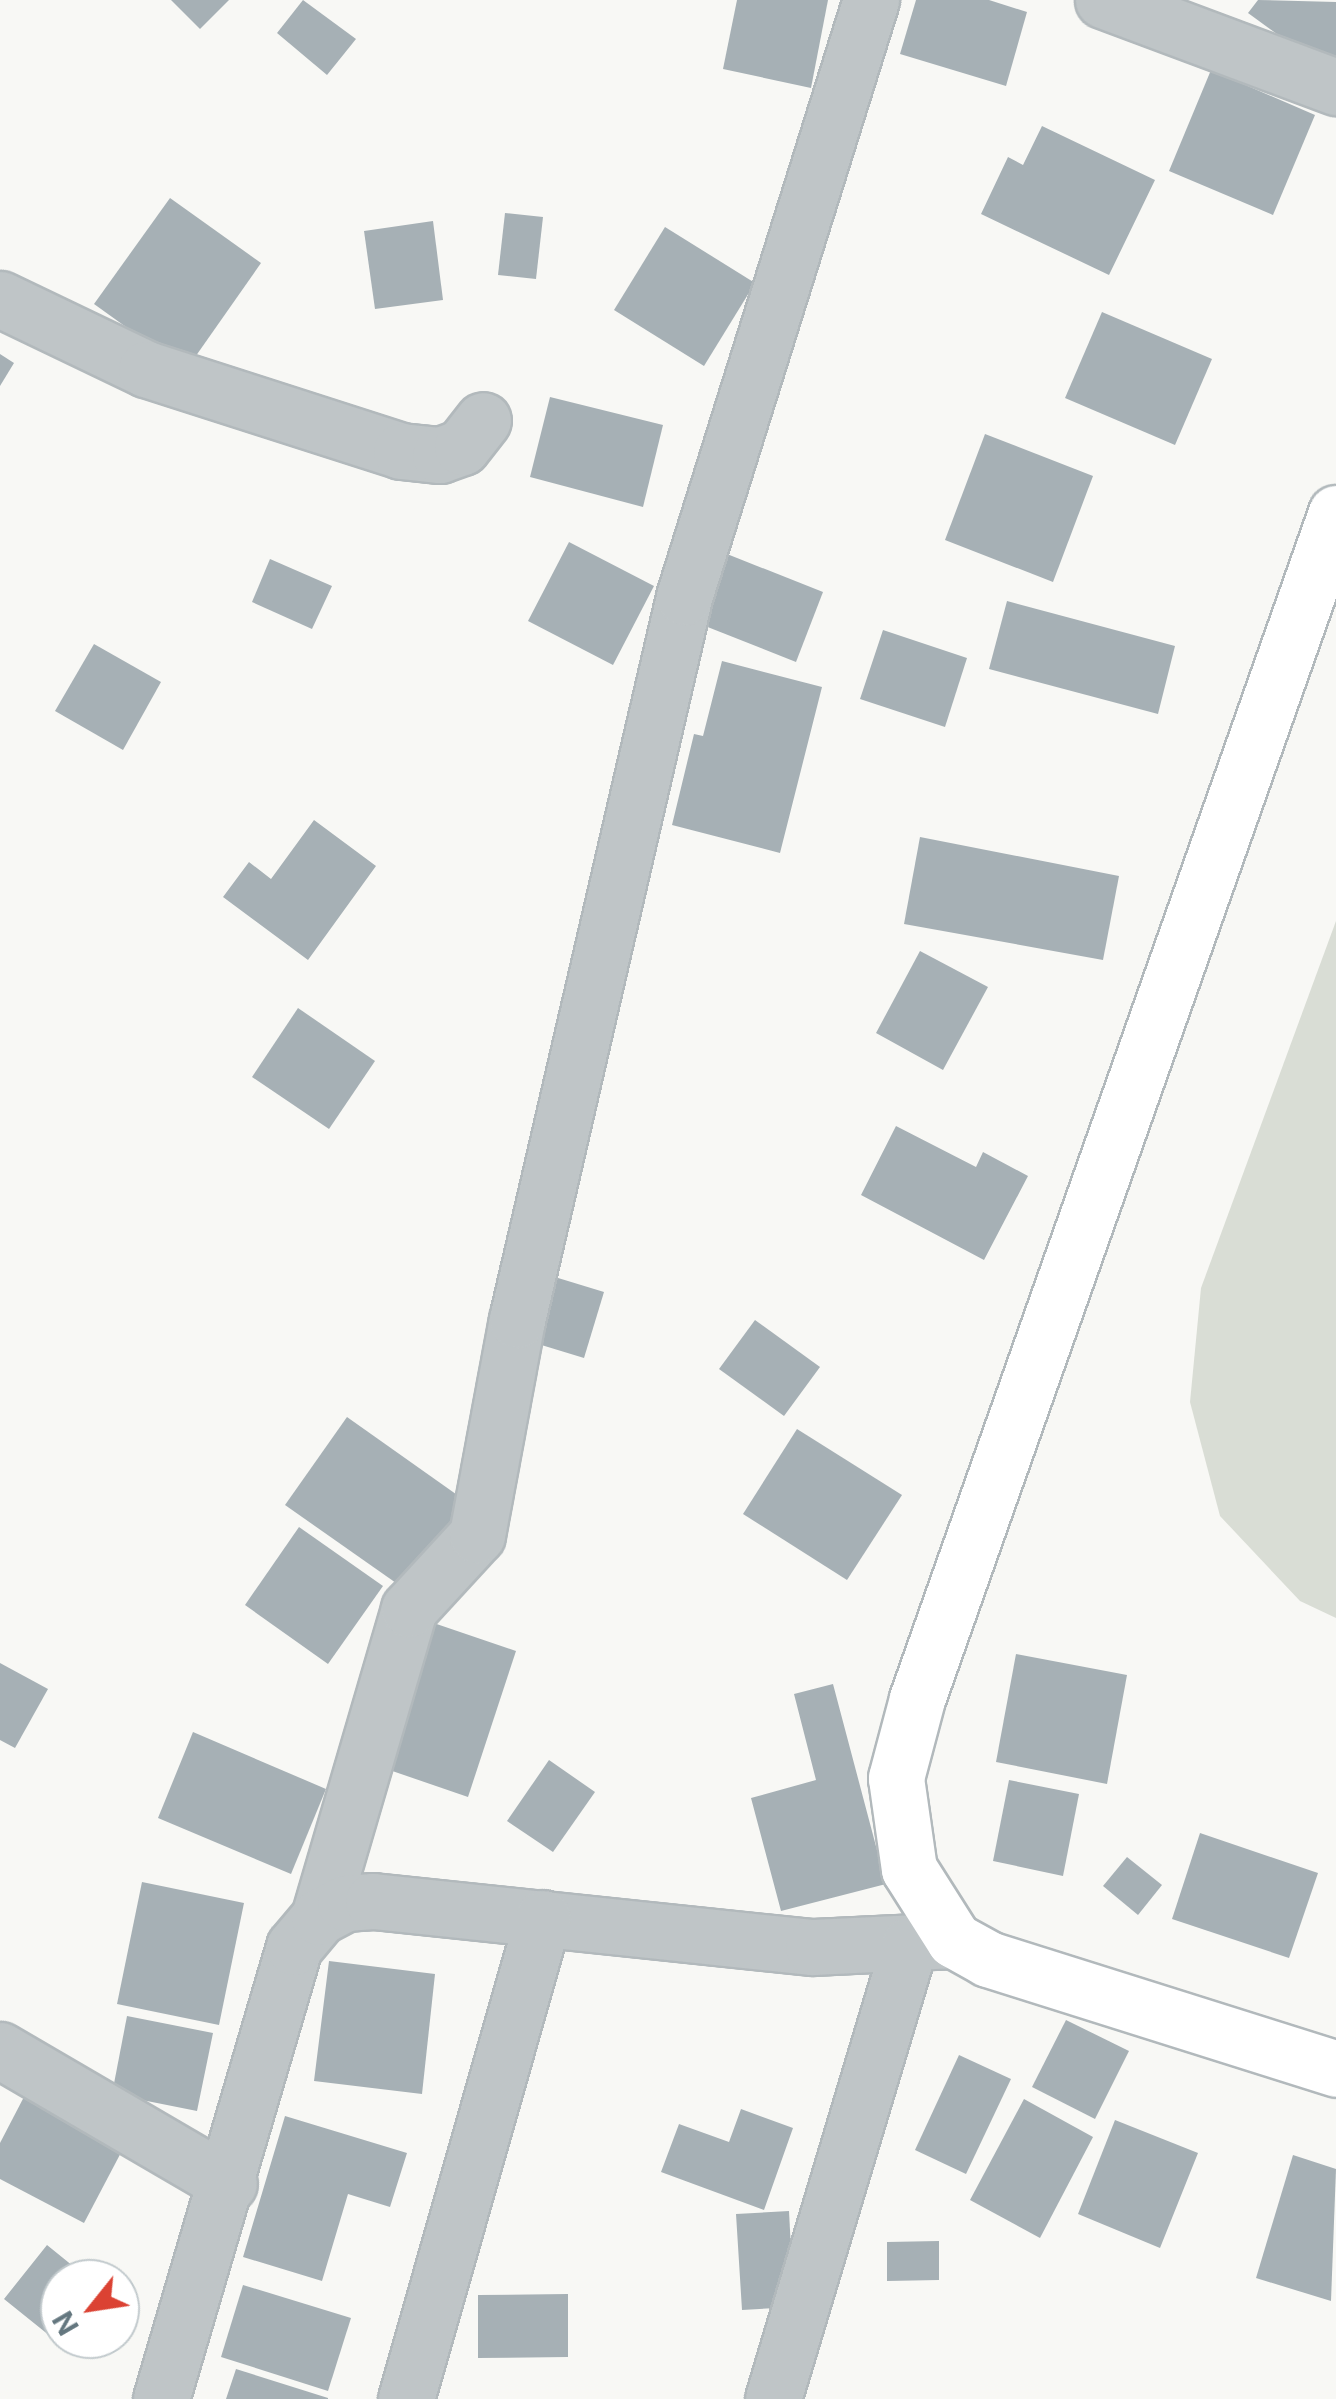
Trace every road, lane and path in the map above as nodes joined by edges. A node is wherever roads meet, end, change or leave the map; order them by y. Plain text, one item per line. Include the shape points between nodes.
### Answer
1 (871, 0) edge
2 (1103, 0) edge
3 (1336, 87) edge
4 (0, 298) edge
5 (483, 420) dead end
6 (1336, 513) edge
7 (318, 1916) junction
8 (543, 1918) junction
9 (931, 1942) junction
10 (0, 2050) edge
11 (1336, 2069) edge
12 (228, 2184) junction
13 (161, 2399) edge
14 (406, 2399) edge
15 (773, 2399) edge

1 - 7 street via 684,596 517,1320 477,1535 409,1609
2 - 3 street
4 - 5 street via 146,369 401,451 440,455 462,447
6 - 9 main road via 900,1762 898,1822
7 - 8 street via 373,1900
7 - 12 street via 294,1946
8 - 9 street via 813,1947
8 - 14 street
9 - 11 main road
9 - 15 street
10 - 12 street
12 - 13 street

